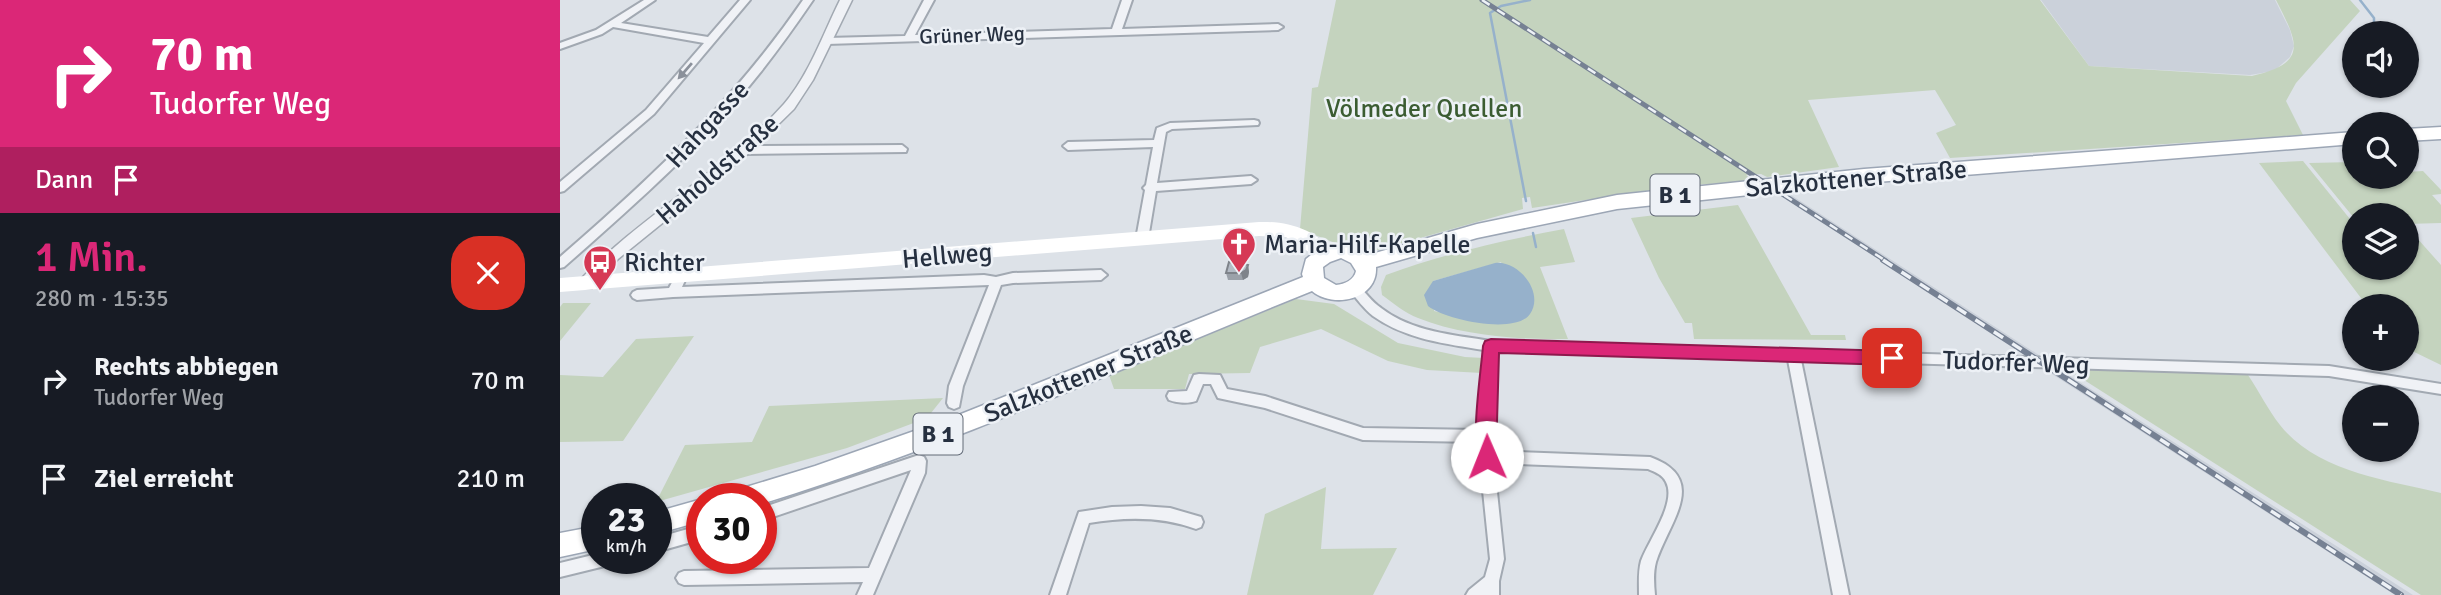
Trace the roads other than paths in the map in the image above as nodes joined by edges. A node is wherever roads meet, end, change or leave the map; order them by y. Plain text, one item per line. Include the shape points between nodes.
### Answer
1 (650, 0) edge
2 (745, 0) edge
3 (808, 0) edge
4 (846, 0) edge
5 (929, 0) edge
6 (1127, 0) edge
7 (612, 24) junction
8 (1278, 27) dead end
9 (1116, 32) junction
10 (909, 37) junction
11 (712, 41) junction
12 (827, 41) junction
13 (560, 46) edge
14 (1254, 123) dead end
15 (2441, 133) edge
16 (2419, 134) edge
17 (2342, 139) edge
18 (1157, 143) junction
19 (1068, 146) dead end
20 (902, 149) dead end
21 (744, 150) junction
22 (1251, 180) dead end
23 (560, 187) edge
24 (1149, 188) junction
25 (1142, 239) junction
26 (1324, 255) junction
27 (1365, 263) junction
28 (560, 264) edge
29 (1101, 275) dead end
30 (996, 282) junction
31 (1313, 282) junction
32 (586, 284) junction
33 (677, 284) junction
34 (560, 285) edge
35 (1354, 288) junction
36 (637, 295) dead end
37 (1491, 346) junction
38 (1793, 355) junction
39 (2441, 389) edge
40 (1174, 396) dead end
41 (954, 402) dead end
42 (1485, 436) junction
43 (1487, 457) junction
44 (777, 488) edge
45 (777, 510) edge
46 (1109, 512) joint
47 (1196, 522) dead end
48 (581, 540) edge
49 (560, 545) edge
50 (581, 565) edge
51 (560, 570) edge
52 (874, 575) junction
53 (684, 578) dead end
54 (1492, 588) edge
55 (865, 595) edge
56 (1058, 595) edge
57 (1474, 595) edge
58 (1647, 595) edge
59 (1841, 595) edge

1 - 7 street
2 - 11 street
3 - 28 street, Hahgasse via 720,115
4 - 12 street, Haholdstraße
5 - 10 street
6 - 9 street
7 - 11 street
7 - 13 street
8 - 9 street, Grüner Weg
9 - 10 street, Grüner Weg
10 - 12 street, Grüner Weg
11 -> 23 street via 650,112
12 - 21 street, Haholdstraße via 789,106
14 - 18 street via 1170,126 1161,130
15 - 16 main road
17 - 27 main road, Salzkottener Straße / B 1 via 1864,176 1617,202 1477,231
18 - 19 street
18 - 24 street
20 - 21 street
21 - 32 street, Haholdstraße via 613,255
22 - 24 street
24 - 25 street
25 - 26 main road, Hellweg via 1288,229
25 - 33 main road, Hellweg
26 - 27 main road via 1348,252
26 - 31 main road via 1314,264
27 - 35 main road via 1366,274
29 - 30 street
30 - 33 street
30 - 41 street
31 - 35 main road via 1332,292
31 - 44 main road, Salzkottener Straße / B 1 via 1042,394 909,445
32 - 33 main road, Hellweg
32 - 34 main road, Hellweg
33 - 36 street
35 - 37 street, Tudorfer Weg via 1376,311 1405,327
37 - 38 street, Tudorfer Weg
37 - 42 street
38 - 39 street, Tudorfer Weg via 2329,370
38 - 59 street
40 - 42 street via 1191,397 1199,379 1215,379 1223,394 1265,402 1363,434
42 - 43 street
43 - 54 street via 1497,559
43 - 58 street via 1663,467 1675,484 1674,506 1650,558
45 - 52 street via 919,461
46 - 47 street via 1180,515
46 - 56 street via 1084,517
48 - 49 main road
50 - 51 street
52 - 53 street
52 - 55 street
54 - 57 street

